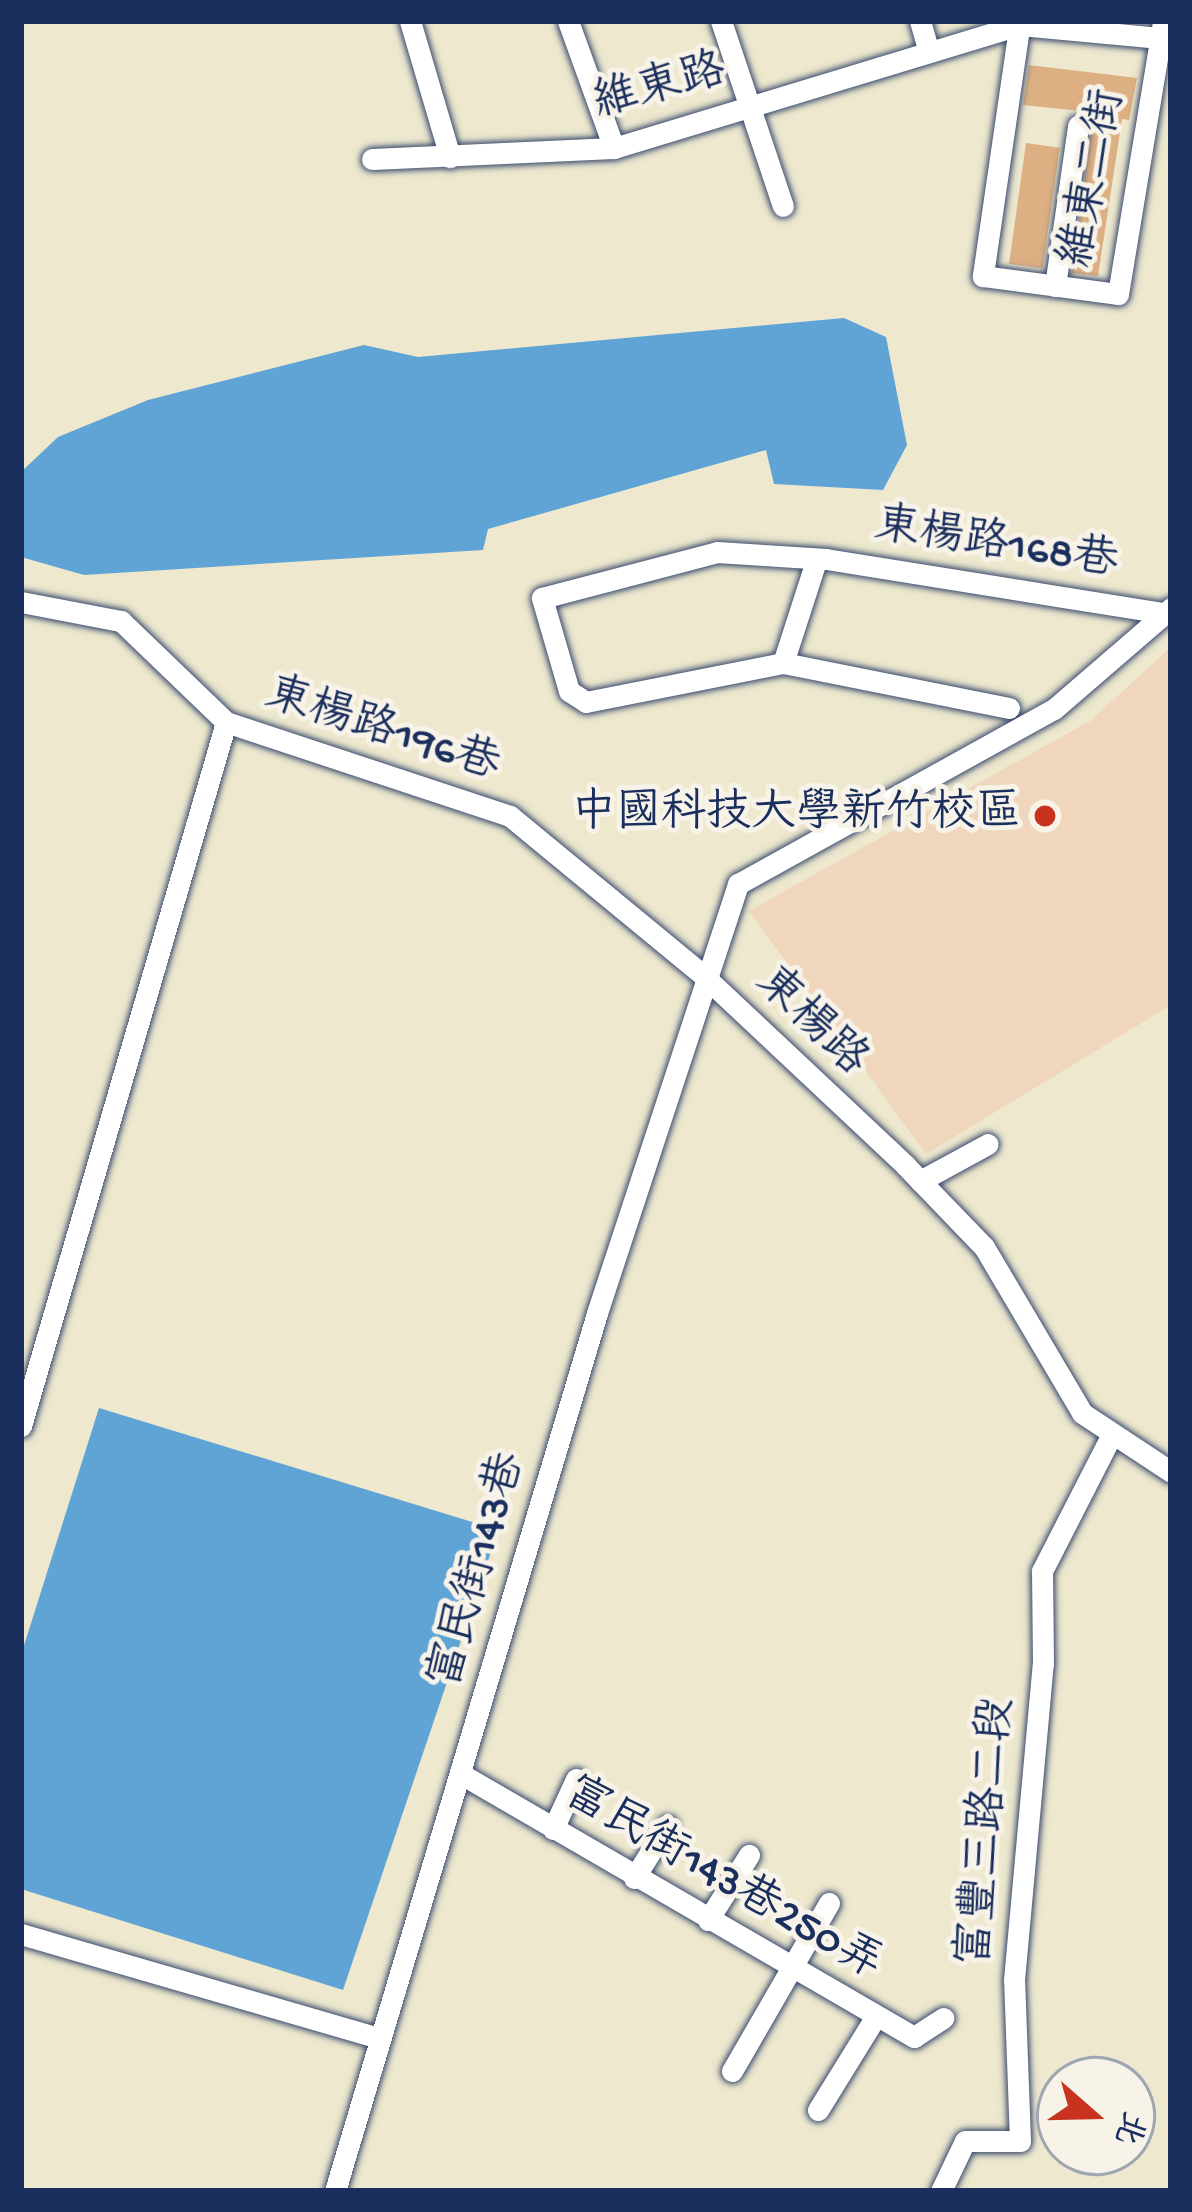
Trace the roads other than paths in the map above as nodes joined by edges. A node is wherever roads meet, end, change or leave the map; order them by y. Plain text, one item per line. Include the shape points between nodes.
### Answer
1 (410, 21) edge
2 (568, 21) edge
3 (721, 21) edge
4 (920, 21) edge
5 (1020, 23) edge
6 (1092, 26) edge
7 (1165, 32) edge
8 (928, 49) junction
9 (750, 106) junction
10 (1078, 126) dead end
11 (614, 148) junction
12 (450, 157) junction
13 (372, 159) dead end
14 (783, 206) dead end
15 (1055, 286) junction
16 (815, 561) junction
17 (21, 602) edge
18 (1168, 610) edge
19 (783, 663) junction
20 (1009, 708) dead end
21 (226, 722) junction
22 (704, 975) junction
23 (988, 1144) dead end
24 (920, 1181) junction
25 (21, 1426) edge
26 (1112, 1434) junction
27 (1171, 1472) edge
28 (461, 1774) junction
29 (576, 1779) dead end
30 (667, 1826) dead end
31 (553, 1829) junction
32 (748, 1855) dead end
33 (634, 1878) junction
34 (829, 1903) dead end
35 (708, 1920) junction
36 (21, 1934) edge
37 (792, 1968) junction
38 (876, 2016) junction
39 (943, 2018) dead end
40 (378, 2038) junction
41 (732, 2071) dead end
42 (818, 2110) dead end
43 (335, 2191) edge
44 (941, 2191) edge

1 - 12 street
2 - 11 street
3 - 9 street
4 - 8 street
5 - 6 street, 維東路
5 - 8 street, 維東路
5 - 15 street, 維東二街 via 982,276
6 - 7 street, 維東路
7 - 15 street, 維東二街 via 1118,294
8 - 9 street, 維東路
9 - 11 street, 維東路
9 - 14 street
10 - 15 street
11 - 12 street, 維東路
12 - 13 street, 維東路
16 - 18 street, 東楊路168巷
16 - 19 street, 東楊路168巷
16 - 19 street, 東楊路168巷 via 717,551 542,598 569,692 586,702
17 - 21 street, 東楊路196巷 via 121,621
18 - 22 street, 東楊路 via 1054,710 738,884
19 - 20 street, 東楊路168巷
21 - 22 street, 東楊路196巷 via 510,816
21 - 25 street
22 - 24 street, 東楊路
22 - 28 street, 富民街143巷
23 - 24 street
24 - 26 street, 東楊路 via 984,1246 1063,1390
26 - 27 street, 東楊路
26 - 44 street, 富豐三路二段 via 1042,1571 1043,1664 1014,1980 1020,2141 964,2141
28 - 31 street, 富民街143巷250弄
28 - 40 street, 富民街143巷
29 - 31 street
30 - 33 street
31 - 33 street, 富民街143巷250弄
32 - 35 street
33 - 35 street, 富民街143巷250弄
34 - 37 street
35 - 37 street, 富民街143巷250弄
36 - 40 street
37 - 38 street, 富民街143巷250弄
37 - 41 street
38 - 39 street, 富民街143巷250弄 via 914,2037
38 - 42 street
40 - 43 street, 富民街143巷

